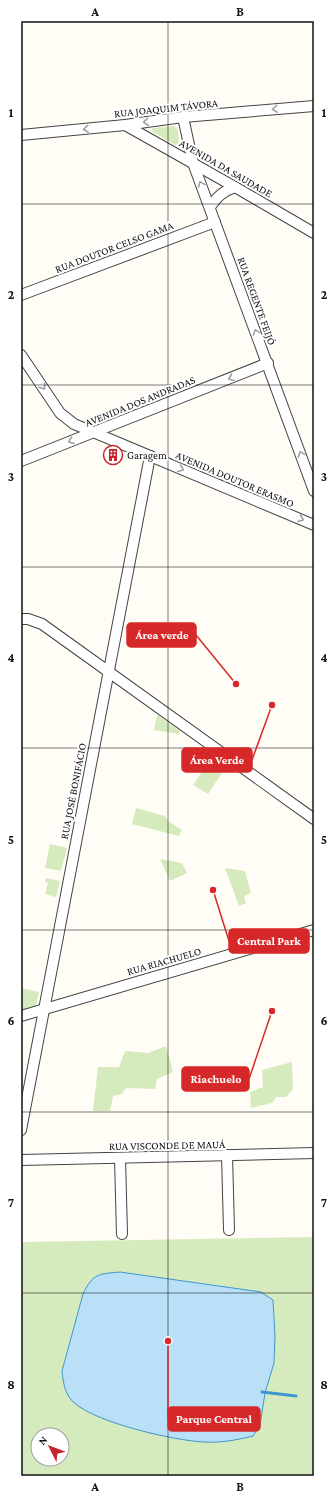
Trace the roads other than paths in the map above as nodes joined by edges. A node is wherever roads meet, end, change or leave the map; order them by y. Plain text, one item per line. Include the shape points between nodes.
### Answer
1 (314, 106) edge
2 (183, 118) junction
3 (125, 125) junction
4 (21, 135) edge
5 (193, 164) junction
6 (235, 187) junction
7 (210, 208) junction
8 (215, 222) junction
9 (314, 233) edge
10 (21, 295) edge
11 (21, 355) edge
12 (268, 364) junction
13 (94, 432) junction
14 (150, 456) junction
15 (21, 461) edge
16 (314, 491) edge
17 (314, 525) edge
18 (21, 619) edge
19 (108, 671) junction
20 (314, 819) edge
21 (314, 930) edge
22 (44, 1009) junction
23 (21, 1016) edge
24 (21, 1130) edge
25 (314, 1153) edge
26 (227, 1155) junction
27 (120, 1158) junction
28 (21, 1160) edge
29 (229, 1230) dead end
30 (122, 1234) dead end

1 -> 2 street, RUA JOAQUIM TÁVORA
2 -> 3 street, RUA JOAQUIM TÁVORA
2 - 5 street, RUA REGENTE FEIJÓ
3 -> 4 street, RUA JOAQUIM TÁVORA
3 - 5 street, AVENIDA DA SAUDADE
5 - 6 street, AVENIDA DA SAUDADE
7 -> 5 street, RUA REGENTE FEIJÓ
6 - 7 street via 224,191
6 - 9 street, AVENIDA DA SAUDADE
7 - 8 street, RUA REGENTE FEIJÓ
8 - 10 street, RUA DOUTOR CELSO GAMA
12 -> 8 street, RUA REGENTE FEIJÓ
11 -> 13 street, AVENIDA DOUTOR ERASMO via 60,413 74,424
12 -> 13 street, AVENIDA DOS ANDRADAS
16 -> 12 street, RUA REGENTE FEIJÓ
13 - 14 street, AVENIDA DOUTOR ERASMO
13 -> 15 street, AVENIDA DOS ANDRADAS
14 -> 17 street, AVENIDA DOUTOR ERASMO
14 - 19 street, RUA JOSÉ BONIFÁCIO
18 - 19 street via 42,624
19 - 20 street
19 - 22 street, RUA JOSÉ BONIFÁCIO
21 - 22 street, RUA RIACHUELO
22 - 23 street, RUA RIACHUELO
22 - 24 street, RUA JOSÉ BONIFÁCIO
25 - 26 street, RUA VISCONDE DE MAUÁ
26 - 27 street, RUA VISCONDE DE MAUÁ
26 - 29 street
27 - 28 street, RUA VISCONDE DE MAUÁ
27 - 30 street

